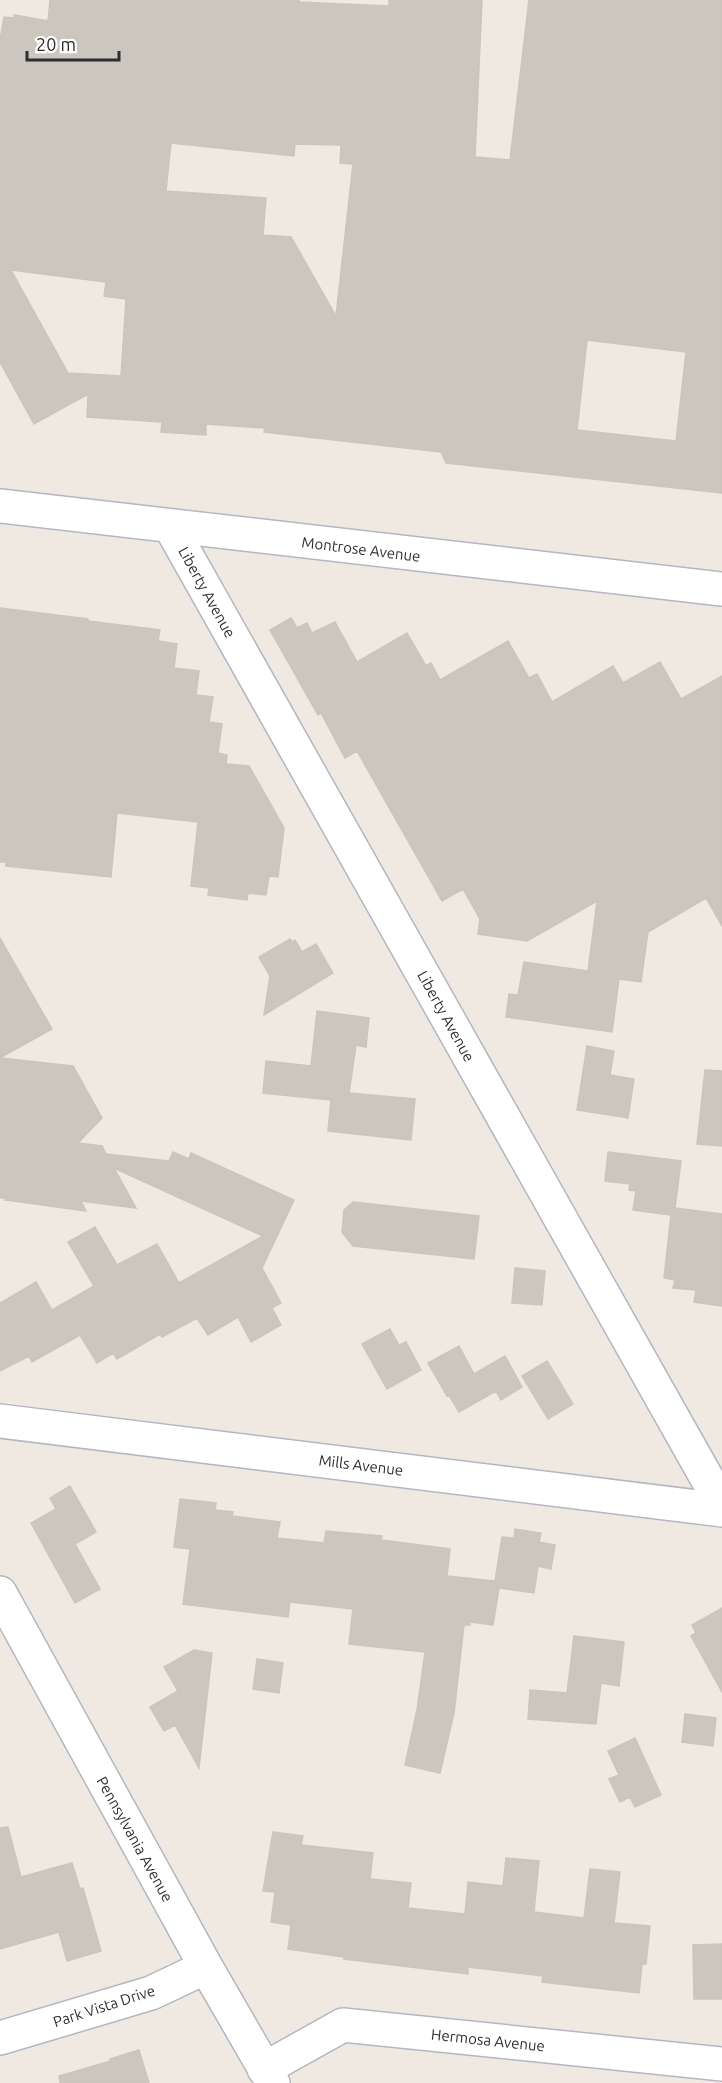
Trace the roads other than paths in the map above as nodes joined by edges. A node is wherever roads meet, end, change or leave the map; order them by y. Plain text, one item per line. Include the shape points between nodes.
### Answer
1 (0, 506) edge
2 (170, 526) junction
3 (722, 589) edge
4 (0, 1421) edge
5 (722, 1505) edge
6 (722, 1510) edge
7 (0, 1593) edge
8 (206, 1967) junction
9 (0, 2038) edge
10 (722, 2064) edge
11 (269, 2076) edge

1 - 2 street, Montrose Avenue
2 - 3 street, Montrose Avenue
2 - 5 street, Liberty Avenue
4 - 6 street, Mills Avenue
7 - 8 street, Pennsylvania Avenue
8 - 9 street, Park Vista Drive via 151,1993
8 - 11 street, Pennsylvania Avenue
10 - 11 street, Hermosa Avenue via 343,2025

